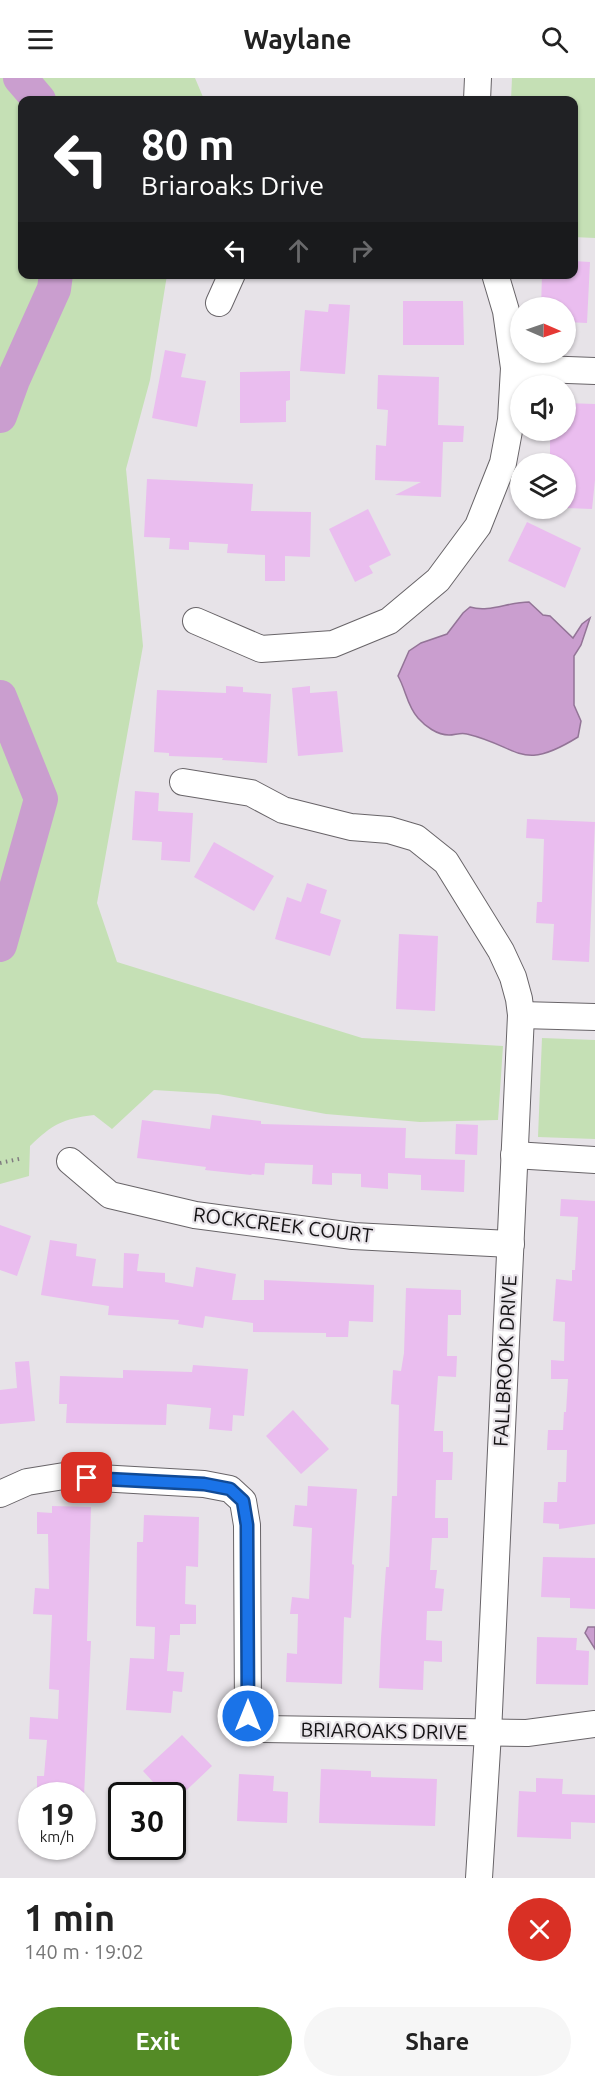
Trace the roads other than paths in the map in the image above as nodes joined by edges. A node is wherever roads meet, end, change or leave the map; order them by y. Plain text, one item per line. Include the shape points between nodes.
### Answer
1 (478, 78) edge
2 (477, 96) edge
3 (230, 279) edge
4 (496, 279) edge
5 (219, 303) dead end
6 (514, 368) junction
7 (595, 371) edge
8 (196, 621) dead end
9 (183, 782) dead end
10 (521, 1015) junction
11 (595, 1017) edge
12 (514, 1155) junction
13 (595, 1160) edge
14 (70, 1161) dead end
15 (510, 1244) junction
16 (0, 1493) edge
17 (595, 1724) edge
18 (488, 1733) junction
19 (479, 1878) edge

1 - 2 street
3 - 5 street
4 - 6 street via 506,311
6 - 7 street
6 - 8 street via 511,420 503,463 478,526 438,580 389,621 333,644 261,649
9 - 10 street, FALLBROOK DRIVE via 251,793 283,810 416,838 446,862 501,951 513,977
10 - 11 street
10 - 12 street, FALLBROOK DRIVE
12 - 13 street
12 - 15 street, FALLBROOK DRIVE
14 - 15 street, ROCKCREEK COURT via 110,1195 195,1215 353,1236
15 - 18 street, FALLBROOK DRIVE
16 - 18 street, BRIAROAKS DRIVE via 27,1482 64,1476 230,1489 243,1501 247,1525 248,1716 254,1726
17 - 18 street, BRIAROAKS DRIVE via 527,1733
18 - 19 street, FALLBROOK DRIVE

